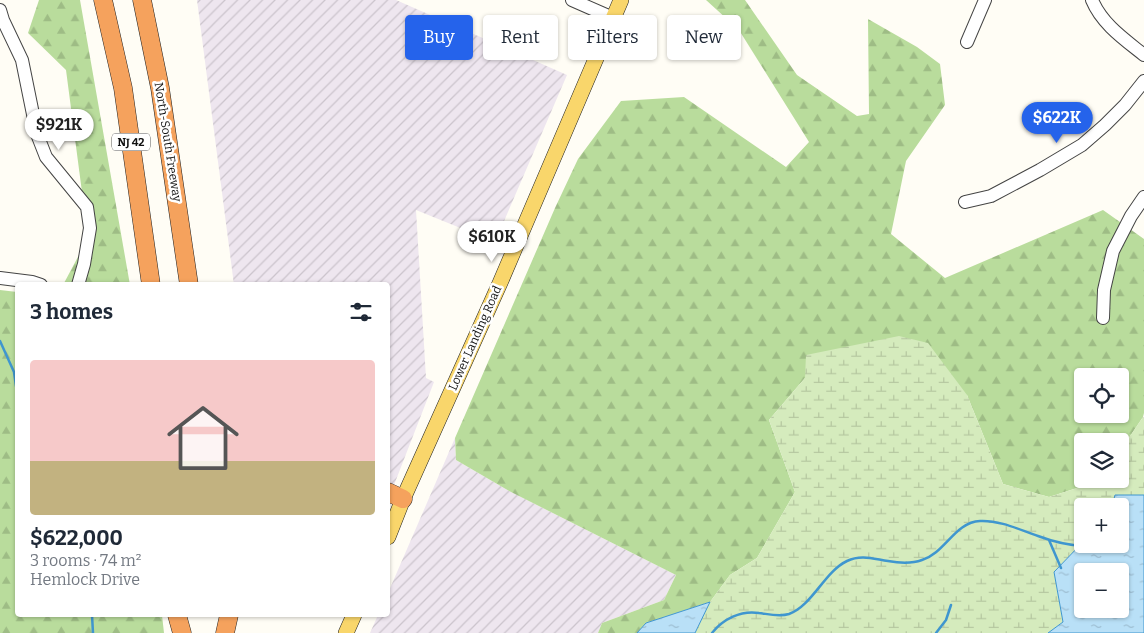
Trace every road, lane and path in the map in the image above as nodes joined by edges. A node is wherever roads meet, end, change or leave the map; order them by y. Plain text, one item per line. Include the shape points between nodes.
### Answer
1 (103, 0) edge
2 (142, 0) edge
3 (572, 0) edge
4 (621, 0) edge
5 (985, 0) edge
6 (1092, 0) edge
7 (0, 10) edge
8 (607, 15) edge
9 (615, 15) edge
10 (967, 42) dead end
11 (1144, 55) edge
12 (596, 60) edge
13 (1144, 81) edge
14 (1144, 197) edge
15 (965, 202) dead end
16 (0, 278) edge
17 (32, 282) edge
18 (79, 282) edge
19 (151, 282) edge
20 (189, 282) edge
21 (1103, 318) dead end
22 (395, 496) edge
23 (390, 525) edge
24 (178, 617) edge
25 (183, 617) edge
26 (223, 617) edge
27 (229, 617) edge
28 (353, 617) edge
29 (183, 633) edge
30 (225, 633) edge
31 (346, 633) edge

1 - 19 highway, NJ 42 via 123,88
2 - 20 highway, North-South Freeway / NJ 42 via 160,88
3 - 8 street
4 - 9 main road, Lower Landing Road
5 - 10 street
6 - 11 street via 1096,10 1115,31
7 - 18 street via 22,60 37,134 46,156 87,207 90,228
12 - 22 main road, Lower Landing Road via 500,283
13 - 15 street via 1125,105 1082,145 991,196
14 - 21 street via 1113,251 1104,290
16 - 17 street
22 - 23 main road, Lower Landing Road
24 - 29 highway
25 - 29 highway
26 - 30 highway
27 - 30 highway
28 - 31 main road

